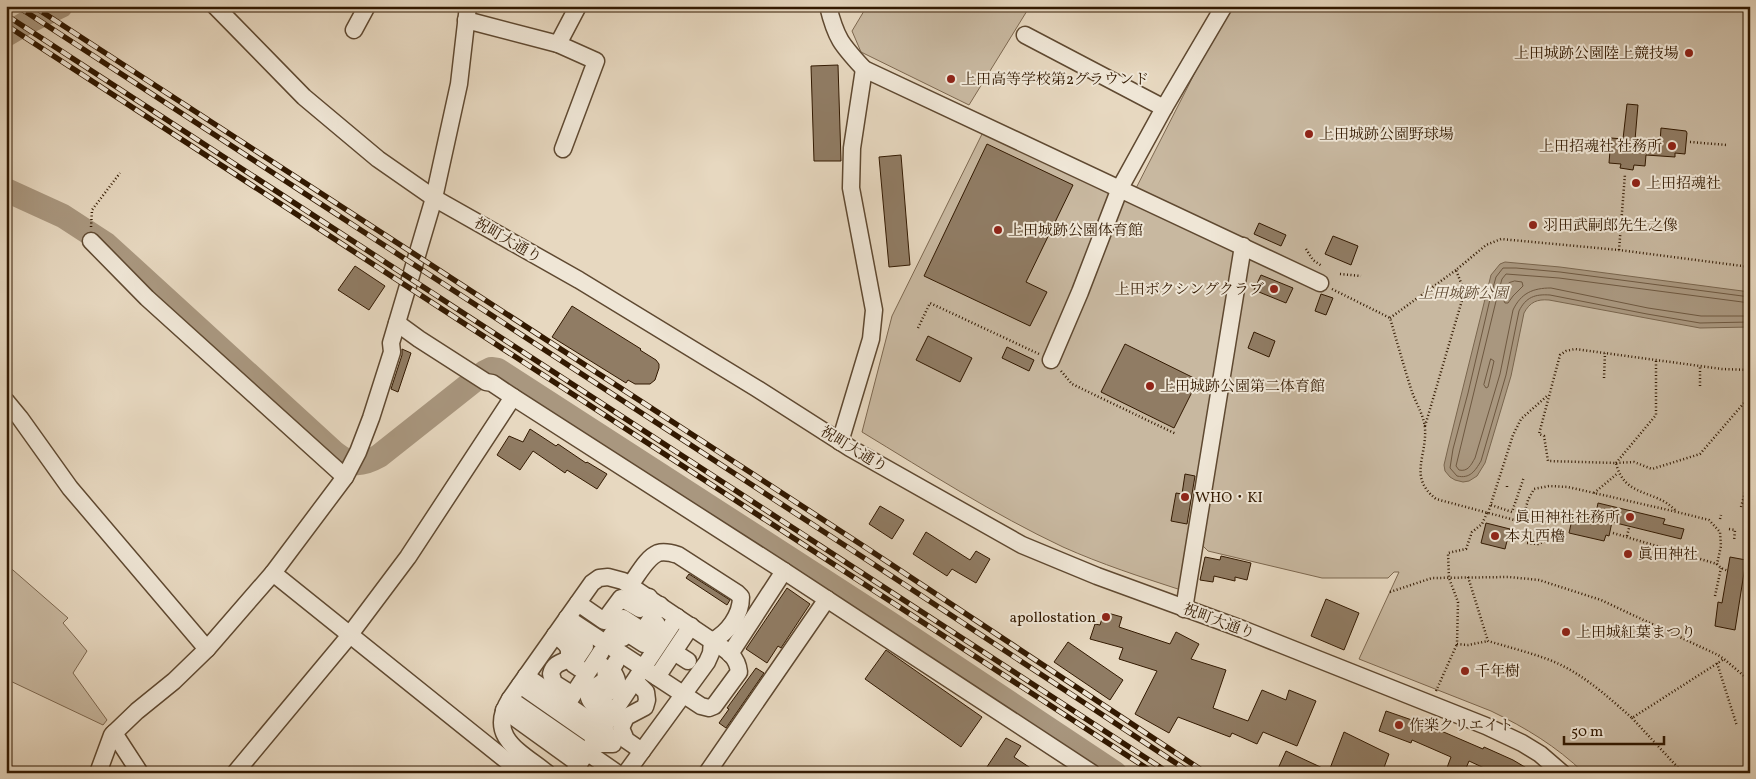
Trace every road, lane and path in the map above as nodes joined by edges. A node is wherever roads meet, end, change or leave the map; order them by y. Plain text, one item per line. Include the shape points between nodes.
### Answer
1 (215, 6) edge
2 (367, 6) edge
3 (578, 6) edge
4 (828, 6) edge
5 (1224, 6) edge
6 (467, 13) edge
7 (354, 30) dead end
8 (1025, 35) dead end
9 (558, 44) junction
10 (864, 69) junction
11 (1164, 108) junction
12 (1690, 142) dead end
13 (1727, 145) dead end
14 (563, 149) dead end
15 (120, 173) dead end
16 (1626, 174) dead end
17 (1120, 188) junction
18 (434, 198) junction
19 (92, 210) dead end
20 (91, 241) dead end
21 (1243, 246) junction
22 (1306, 249) dead end
23 (1619, 250) junction
24 (1322, 266) dead end
25 (1750, 268) edge
26 (1456, 270) junction
27 (1340, 274) dead end
28 (1361, 276) dead end
29 (1320, 283) dead end
30 (1341, 294) dead end
31 (1390, 318) junction
32 (397, 323) junction
33 (918, 328) dead end
34 (1605, 353) junction
35 (1051, 360) junction
36 (1656, 360) junction
37 (1700, 366) junction
38 (1750, 370) edge
39 (1604, 378) dead end
40 (1700, 386) dead end
41 (1548, 395) junction
42 (513, 396) junction
43 (1750, 396) edge
44 (6, 402) edge
45 (1425, 427) junction
46 (1176, 434) dead end
47 (840, 442) junction
48 (1616, 463) junction
49 (1618, 473) junction
50 (347, 474) junction
51 (1750, 475) edge
52 (1524, 478) dead end
53 (1594, 493) junction
54 (1491, 505) junction
55 (1741, 507) dead end
56 (1677, 512) junction
57 (1488, 513) junction
58 (1721, 515) dead end
59 (1720, 519) dead end
60 (1628, 528) dead end
61 (1729, 529) dead end
62 (1613, 532) dead end
63 (1626, 536) junction
64 (1551, 539) dead end
65 (1734, 540) dead end
66 (1527, 543) dead end
67 (1717, 564) junction
68 (1721, 568) junction
69 (784, 571) junction
70 (1728, 571) dead end
71 (273, 573) junction
72 (1468, 577) junction
73 (1449, 578) junction
74 (630, 585) junction
75 (1390, 592) dead end
76 (1715, 596) dead end
77 (827, 599) junction
78 (578, 603) junction
79 (1184, 609) junction
80 (669, 611) junction
81 (561, 627) junction
82 (350, 635) junction
83 (712, 641) junction
84 (1488, 641) junction
85 (1457, 644) junction
86 (612, 647) junction
87 (207, 649) junction
88 (674, 652) junction
89 (730, 654) junction
90 (1724, 658) junction
91 (688, 661) dead end
92 (1717, 663) junction
93 (591, 667) junction
94 (645, 675) junction
95 (523, 680) junction
96 (1750, 681) edge
97 (684, 694) junction
98 (570, 700) junction
99 (1430, 704) junction
100 (507, 705) junction
101 (1632, 718) junction
102 (1737, 726) dead end
103 (114, 733) junction
104 (593, 745) edge
105 (642, 751) junction
106 (552, 760) edge
107 (1556, 771) edge
108 (518, 772) edge
109 (98, 773) edge
110 (140, 773) edge
111 (235, 773) edge
112 (617, 773) edge
113 (626, 773) edge
114 (707, 773) edge
115 (1092, 773) edge
116 (1683, 773) edge

1 - 18 street, 祝町大通り via 304,97 371,154
2 - 7 street
3 - 9 street
4 - 10 street via 842,46
5 - 11 street
6 - 9 street
6 - 18 street via 459,84
8 - 11 street
9 - 14 street via 596,61
10 - 17 street
10 - 47 street via 852,148 851,188 874,310 871,339
11 - 17 street
12 - 13 path
15 - 19 path
16 - 23 path
17 - 21 street
17 - 35 street
18 - 32 street
18 - 47 street, 祝町大通り via 587,285
20 - 50 street via 147,298
21 - 29 street
21 - 79 street
22 - 24 path
23 - 25 path
23 - 26 path via 1501,239 1486,245
26 - 31 path
26 - 45 path via 1463,297
27 - 28 path
30 - 31 path
31 - 45 path
32 - 42 street via 486,382
32 - 50 street via 392,352 371,418
33 - 35 path via 930,303
34 - 36 path
34 - 39 path
34 - 41 path via 1566,351 1560,356
35 - 46 path via 1072,384
36 - 37 path
36 - 48 path via 1656,415
37 - 38 path
37 - 40 path
41 - 48 path via 1539,434 1544,436 1548,461
41 - 54 path via 1522,420 1513,435
42 - 69 street
42 - 82 street via 426,531
43 - 48 path via 1700,454 1652,469 1634,462
44 - 87 street via 70,488
45 - 57 path via 1420,473 1428,493 1436,499
47 - 79 street, 祝町大通り via 1022,545
48 - 49 path
49 - 53 path
49 - 56 path via 1628,486 1669,503
50 - 71 street
51 - 55 path
52 - 54 path via 1512,512
53 - 56 path
53 - 57 path via 1549,486 1534,490 1522,522
54 - 57 path
56 - 67 path via 1709,520 1720,532
57 - 73 path via 1472,532 1466,549 1448,554
58 - 59 path
60 - 63 path
61 - 65 path via 1735,530
62 - 63 path
63 - 67 path
64 - 66 path via 1538,544
67 - 68 path
68 - 70 path
68 - 76 path
69 - 77 street
69 - 89 street
71 - 82 street
71 - 87 street
72 - 73 path
72 - 84 path
72 - 90 path via 1539,580 1592,597
73 - 75 path via 1427,579
73 - 85 path via 1458,602
74 - 78 street via 608,577 599,578
74 - 80 street
74 - 83 street via 650,559 659,553 668,553 678,555 737,592 741,597 740,612 723,636
77 - 114 street
77 - 115 street
78 - 80 street via 604,621 622,598 640,609
78 - 81 street
79 - 99 street, 祝町大通り
80 - 83 street
80 - 86 street via 644,644 627,633
80 - 88 street
80 - 94 street
81 - 86 street
81 - 93 street via 584,646 573,664
81 - 95 street
81 - 98 street via 570,654 567,660 554,666 551,674 554,683
82 - 108 street
82 - 111 street
83 - 89 street
83 - 97 street via 706,662
84 - 85 path
84 - 101 path via 1548,659 1600,691
85 - 99 path
86 - 93 street
86 - 94 street
86 - 104 street via 616,686 602,699
87 - 103 street
88 - 91 street
88 - 94 street
89 - 97 street via 736,658 739,672 714,706 701,706
90 - 92 path
90 - 96 path
92 - 101 path
92 - 102 path
93 - 98 street
93 - 104 street via 604,668 606,677 602,684 593,687 588,696 594,706
94 - 97 street
94 - 104 street
94 - 105 street via 645,707 626,717 621,728 626,740
95 - 98 street
95 - 100 street
95 - 104 street
97 - 105 street
98 - 104 street
99 - 107 street, 祝町大通り via 1522,743 1540,754
100 - 104 street
100 - 106 street
100 - 106 street via 501,722 505,737 512,745
101 - 116 path
103 - 109 street
103 - 110 street
104 - 106 street
104 - 112 street
105 - 113 street

